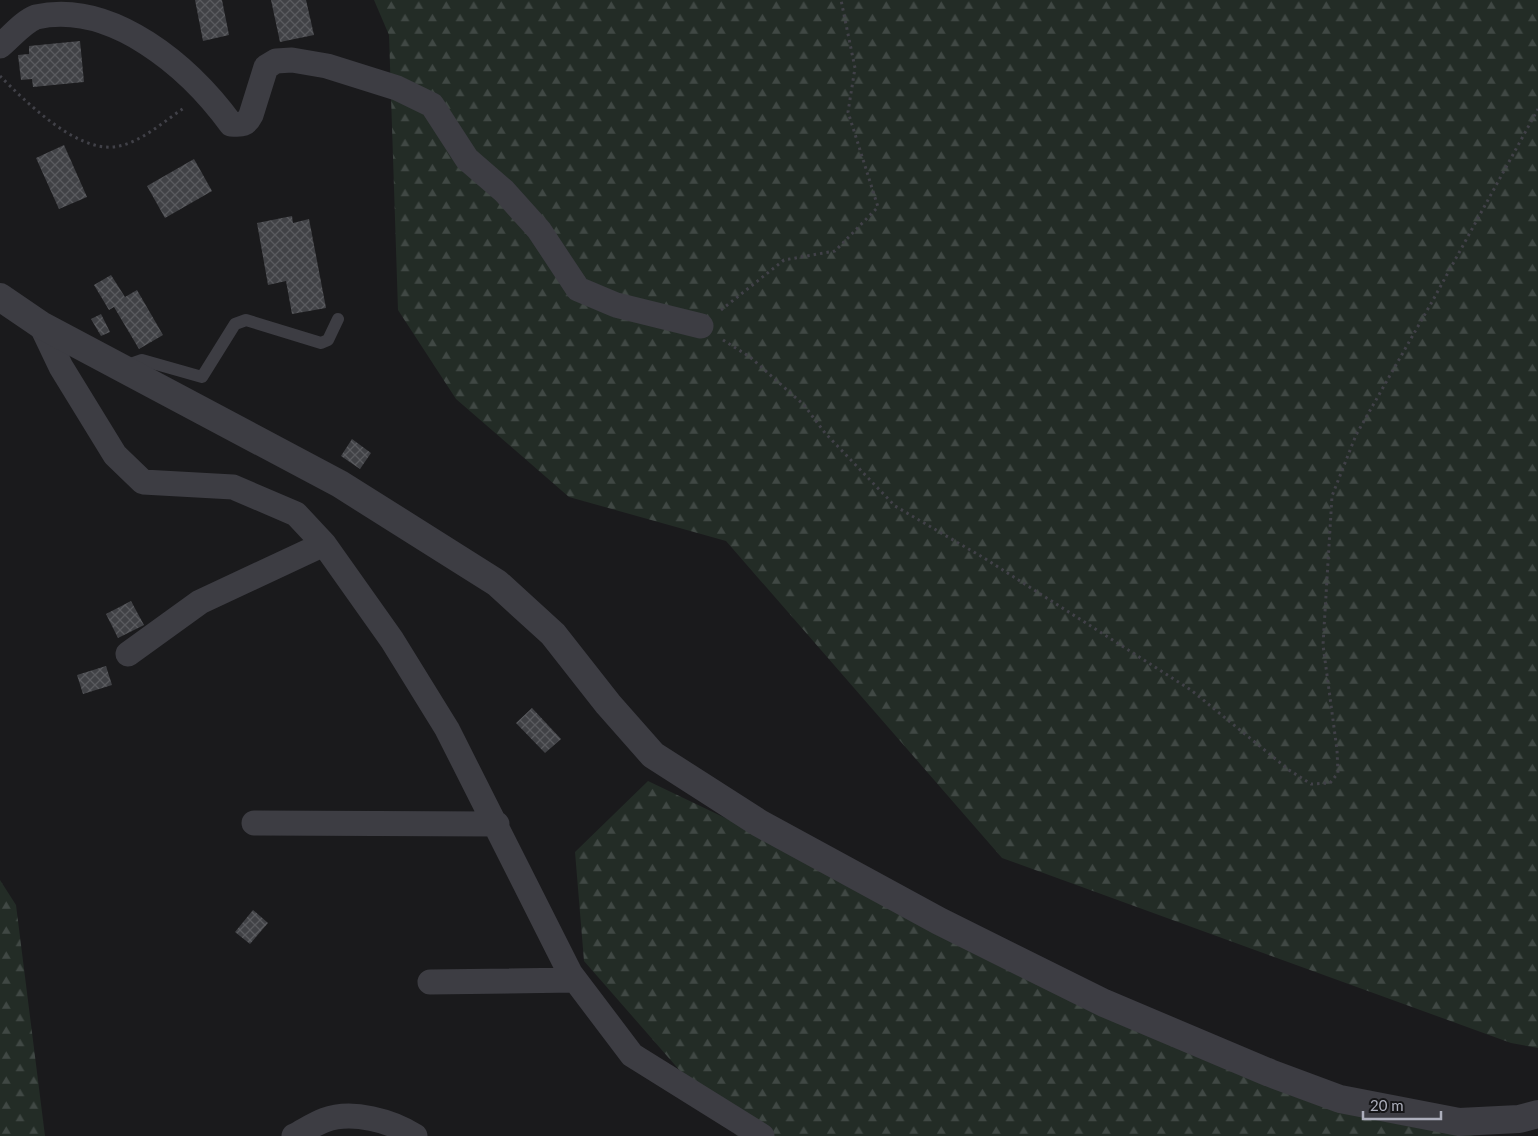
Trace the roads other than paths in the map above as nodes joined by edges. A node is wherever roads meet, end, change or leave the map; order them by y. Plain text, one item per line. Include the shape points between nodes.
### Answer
1 (33, 9) edge
2 (0, 46) edge
3 (0, 298) edge
4 (338, 319) dead end
5 (41, 325) junction
6 (701, 326) road end
7 (121, 368) junction
8 (324, 544) junction
9 (128, 654) dead end
10 (254, 823) dead end
11 (497, 824) junction
12 (575, 980) junction
13 (430, 982) dead end
14 (1538, 1114) edge
15 (294, 1136) edge
16 (415, 1136) edge
17 (762, 1136) edge

1 - 2 street
1 - 6 street via 89,10 151,40 208,93 231,124 247,122 266,67 276,61 292,60 327,66 398,88 432,104 467,159 504,190 539,230 578,289 616,305
3 - 5 street
4 - 7 lane via 328,340 321,342 246,320 236,324 202,377 142,360
5 - 7 street
5 - 8 street via 61,367 115,455 143,482 233,488 296,514
7 - 14 street via 340,484 496,583 553,634 653,755 759,823 939,921 1104,1003 1340,1099 1459,1122 1519,1119
8 - 9 street via 200,602
8 - 11 street via 392,640 447,729
10 - 11 street
11 - 12 street
12 - 13 street
12 - 17 street via 632,1055
15 - 16 street via 326,1120 345,1116 375,1120

